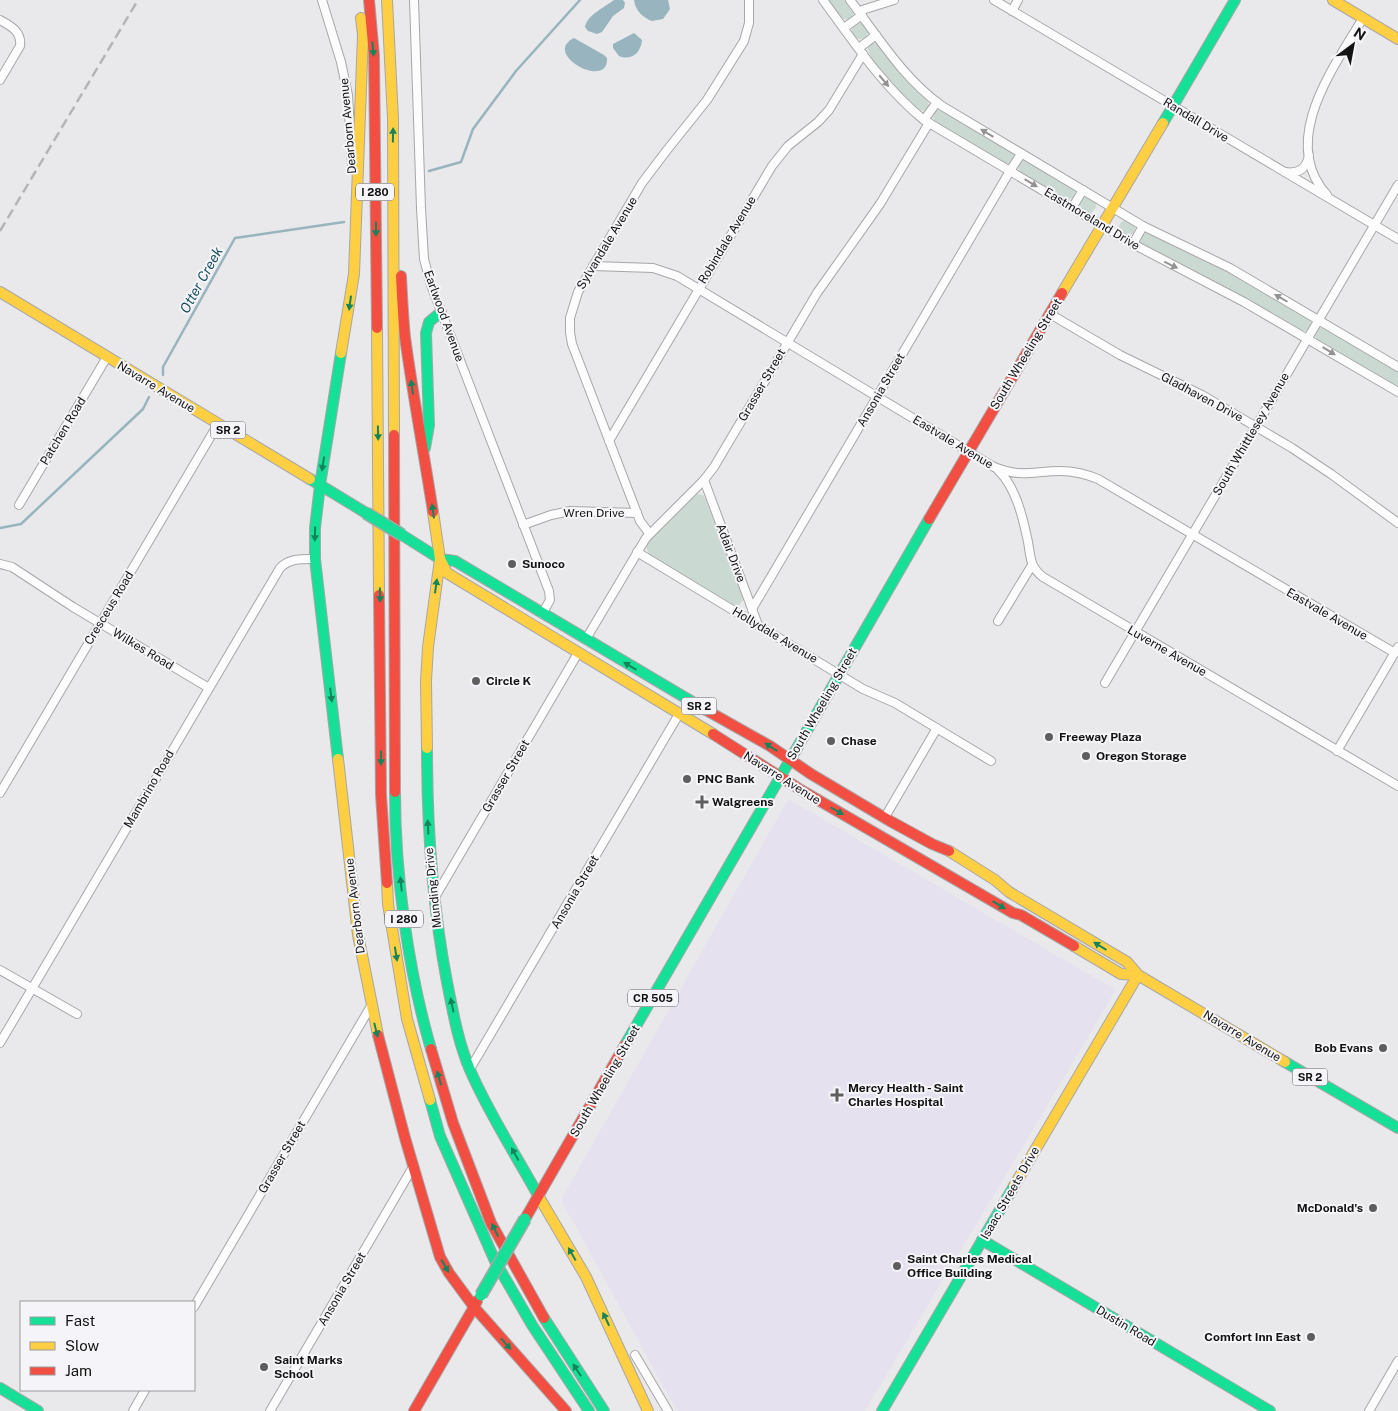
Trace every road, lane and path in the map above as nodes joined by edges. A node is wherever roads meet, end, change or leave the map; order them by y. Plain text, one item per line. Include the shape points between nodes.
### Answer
1 (322, 0) edge
2 (360, 0) edge
3 (369, 0) edge
4 (386, 0) edge
5 (414, 0) edge
6 (749, 0) edge
7 (823, 0) edge
8 (850, 0) edge
9 (894, 0) edge
10 (994, 0) edge
11 (1018, 0) edge
12 (1235, 0) edge
13 (1333, 0) edge
14 (1012, 11) junction
15 (860, 13) junction
16 (1363, 18) junction
17 (0, 20) edge
18 (844, 28) junction
19 (876, 35) junction
20 (1398, 39) edge
21 (861, 51) junction
22 (0, 80) edge
23 (937, 102) junction
24 (1173, 106) junction
25 (927, 122) junction
26 (1021, 154) junction
27 (1310, 154) junction
28 (1010, 171) junction
29 (1283, 171) junction
30 (392, 184) junction
31 (1398, 185) edge
32 (1083, 190) junction
33 (1332, 200) junction
34 (1072, 208) junction
35 (1113, 208) junction
36 (356, 224) junction
37 (1374, 225) junction
38 (1102, 226) junction
39 (1143, 226) junction
40 (1398, 239) edge
41 (1133, 244) junction
42 (593, 266) junction
43 (698, 288) junction
44 (0, 292) edge
45 (441, 312) junction
46 (1050, 314) junction
47 (1318, 320) junction
48 (1308, 338) junction
49 (788, 343) junction
50 (107, 357) junction
51 (1398, 367) edge
52 (1398, 392) edge
53 (877, 397) junction
54 (218, 424) junction
55 (1256, 427) junction
56 (609, 441) junction
57 (424, 452) junction
58 (969, 452) junction
59 (994, 467) junction
60 (704, 480) junction
61 (320, 485) junction
62 (19, 505) dead end
63 (637, 513) junction
64 (1398, 523) edge
65 (523, 525) junction
66 (649, 534) junction
67 (1192, 534) junction
68 (637, 552) junction
69 (316, 559) junction
70 (440, 559) junction
71 (0, 564) edge
72 (1032, 565) junction
73 (480, 593) junction
74 (752, 609) junction
75 (542, 614) junction
76 (998, 621) dead end
77 (100, 623) junction
78 (561, 624) junction
79 (758, 625) junction
80 (534, 626) junction
81 (1135, 632) junction
82 (585, 638) junction
83 (1396, 650) edge
84 (578, 653) junction
85 (840, 674) junction
86 (1105, 683) dead end
87 (209, 688) junction
88 (679, 714) junction
89 (937, 728) junction
90 (1337, 751) junction
91 (790, 760) junction
92 (991, 761) dead end
93 (780, 777) junction
94 (1398, 786) edge
95 (0, 793) edge
96 (884, 818) junction
97 (881, 837) junction
98 (988, 876) junction
99 (433, 899) junction
100 (1021, 915) junction
101 (1081, 934) junction
102 (0, 970) edge
103 (1138, 975) junction
104 (32, 989) junction
105 (371, 1006) junction
106 (76, 1014) dead end
107 (0, 1043) edge
108 (470, 1069) junction
109 (1398, 1128) edge
110 (414, 1166) junction
111 (539, 1197) junction
112 (982, 1240) junction
113 (195, 1305) edge
114 (474, 1307) junction
115 (636, 1355) dead end
116 (1398, 1361) edge
117 (0, 1388) edge
118 (144, 1391) edge
119 (38, 1411) edge
120 (133, 1411) edge
121 (270, 1411) edge
122 (414, 1411) edge
123 (566, 1411) edge
124 (589, 1411) edge
125 (604, 1411) edge
126 (648, 1411) edge
127 (668, 1411) edge
128 (882, 1411) edge
129 (1270, 1411) edge
130 (1369, 1411) edge

1 - 36 street, Dearborn Avenue via 348,95
2 - 36 main road, Dearborn Avenue via 363,35
3 -> 124 main road, I 280 via 374,55 381,795 388,904 408,1019 440,1136 495,1261 532,1325
30 -> 4 main road, I 280 via 393,119
5 - 45 street, Earlwood Avenue via 424,259
6 - 42 street, Sylvandale Avenue via 750,23 744,41 704,104 642,183
7 - 18 street, Eastmoreland Drive
8 - 15 street, Eastmoreland Drive
9 - 15 street
10 - 14 street, Randall Drive
11 - 14 street
12 - 24 main road, South Wheeling Street
13 - 16 main road
14 - 24 street, Randall Drive
15 - 18 street
15 - 19 street, Eastmoreland Drive
16 - 20 main road
16 - 27 street via 1319,95 1310,126
17 - 22 street via 14,28 21,41
18 - 21 street, Eastmoreland Drive
19 - 21 street
19 - 23 street, Eastmoreland Drive via 910,79
21 -> 25 street, Eastmoreland Drive via 896,94
21 - 43 street, Robindale Avenue via 829,110 788,146 772,166
23 - 25 street, Grasser Street
26 -> 23 street, Eastmoreland Drive
24 - 29 street, Randall Drive
24 - 35 main road, South Wheeling Street
25 - 28 street, Eastmoreland Drive
25 - 49 street, Grasser Street via 884,198 827,278
26 - 28 street, Ansonia Street
26 - 32 street, Eastmoreland Drive
27 - 29 street via 1303,168 1295,173
27 - 33 street via 1315,178
28 -> 34 street, Eastmoreland Drive
28 - 53 street, Ansonia Street
29 - 33 street, Randall Drive
57 -> 30 main road via 405,335 401,252
125 -> 30 main road, I 280 via 553,1334 491,1223 453,1123 424,1024 405,925 395,802
31 - 37 street, South Whittlesey Avenue
32 - 34 street
32 - 35 street, Eastmoreland Drive
33 - 37 street, Randall Drive
34 - 38 street, Eastmoreland Drive
35 - 38 main road, South Wheeling Street
35 - 39 street, Eastmoreland Drive
36 -> 61 main road, Dearborn Avenue via 354,274
37 - 40 street, Randall Drive
37 - 47 street, South Whittlesey Avenue
38 - 41 street, Eastmoreland Drive
38 - 46 main road, South Wheeling Street
39 - 41 street
47 -> 39 street, Eastmoreland Drive via 1230,268
41 -> 48 street, Eastmoreland Drive
42 - 43 street, Eastvale Avenue via 658,269
42 - 56 street, Sylvandale Avenue via 574,300 570,336
43 - 49 street, Eastvale Avenue
43 - 56 street, Robindale Avenue
44 - 50 main road, Navarre Avenue / SR 2
45 - 57 main road via 429,322 426,332 429,425
45 - 65 street, Earlwood Avenue
46 - 55 street, Gladhaven Drive
46 - 58 main road, South Wheeling Street
47 - 48 street, South Whittlesey Avenue
47 - 51 street, Eastmoreland Drive
48 -> 52 street, Eastmoreland Drive
48 - 55 street, South Whittlesey Avenue
49 - 53 street, Eastvale Avenue
49 - 60 street, Grasser Street
50 - 54 main road, Navarre Avenue / SR 2
50 - 62 street, Patchen Road
53 - 58 street, Eastvale Avenue
53 - 74 street, Ansonia Street
54 - 61 main road, Navarre Avenue / SR 2
54 - 77 street, Cresceus Road
55 - 64 street, Gladhaven Drive via 1331,474
55 - 67 street, South Whittlesey Avenue
56 - 63 street, Sylvandale Avenue
70 -> 57 main road
58 - 59 street, Eastvale Avenue
58 - 85 main road, South Wheeling Street
59 - 67 street, Eastvale Avenue via 1018,474 1060,471 1091,476
59 - 72 street via 1009,482 1014,493
60 - 66 street, Grasser Street
60 - 74 street, Adair Drive
61 -> 69 main road, Dearborn Avenue via 315,528
61 - 70 main road, Navarre Avenue / SR 2, bridge
63 - 65 street, Wren Drive via 570,511
63 - 66 street, Sylvandale Avenue
65 - 75 street, Earlwood Avenue via 551,598
66 - 68 street, Grasser Street
67 - 81 street, South Whittlesey Avenue
67 - 83 street, Eastvale Avenue
68 - 79 street, Hollydale Avenue
68 - 82 street, Grasser Street
69 - 87 street, Mambrino Road via 293,560 280,568
69 -> 105 main road, Dearborn Avenue via 358,935
70 - 73 main road, Navarre Avenue / SR 2 via 447,573
70 - 75 main road, Navarre Avenue / SR 2 via 454,561
99 -> 70 main road, Munding Drive via 427,809 426,681
71 - 77 street, Wilkes Road via 12,567
72 - 76 street
72 - 81 street, Luverne Avenue via 1047,580
73 - 78 main road via 483,588 487,589 533,616
73 - 80 main road, Navarre Avenue / SR 2
74 - 79 street, Adair Drive
75 - 78 main road, Navarre Avenue / SR 2
77 - 87 street, Wilkes Road
77 - 95 street, Cresceus Road
78 - 82 main road, Navarre Avenue / SR 2
79 - 85 street, Hollydale Avenue
80 - 82 main road via 576,644
80 - 84 main road, Navarre Avenue / SR 2
81 - 86 street, South Whittlesey Avenue
81 - 90 street, Luverne Avenue
91 -> 82 main road, Navarre Avenue / SR 2
83 - 90 street
84 - 88 main road, Navarre Avenue / SR 2
84 - 99 street, Grasser Street
85 - 89 street, Hollydale Avenue
85 - 91 main road, South Wheeling Street
87 - 104 street, Mambrino Road
88 - 93 main road, Navarre Avenue / SR 2
88 - 108 street, Ansonia Street
89 - 92 street, Hollydale Avenue
89 - 96 street
90 - 94 street, Luverne Avenue
91 - 93 main road, South Wheeling Street / CR 505
91 - 96 main road, Navarre Avenue / SR 2
93 -> 97 main road, Navarre Avenue / SR 2
93 - 111 main road, South Wheeling Street / CR 505
96 - 98 main road, Navarre Avenue / SR 2 via 946,849
97 - 98 main road via 907,843 978,883 984,882
97 -> 100 main road, Navarre Avenue / SR 2
98 - 101 main road, Navarre Avenue / SR 2
108 -> 99 main road, Munding Drive via 456,1026
100 - 101 main road via 1028,911 1056,926
100 - 103 main road, Navarre Avenue / SR 2 via 1121,974
103 -> 101 main road, Navarre Avenue / SR 2 via 1127,962
102 - 104 street
103 - 109 main road, Navarre Avenue / SR 2
103 - 112 main road, Isaac Streets Drive
104 - 106 street
104 - 107 street, Mambrino Road
105 -> 110 main road, Dearborn Avenue
105 - 113 street, Grasser Street
111 -> 108 main road, Munding Drive
110 -> 114 main road, Dearborn Avenue via 440,1257
110 - 121 street, Ansonia Street
111 - 114 main road, South Wheeling Street / CR 505, bridge
126 -> 111 main road, Munding Drive via 586,1277
112 - 128 main road, Isaac Streets Drive
112 - 129 main road, Dustin Road
114 - 122 main road, South Wheeling Street / CR 505
114 -> 123 main road, Dearborn Avenue
115 - 127 street
116 - 130 street
117 - 119 main road
118 - 120 street

